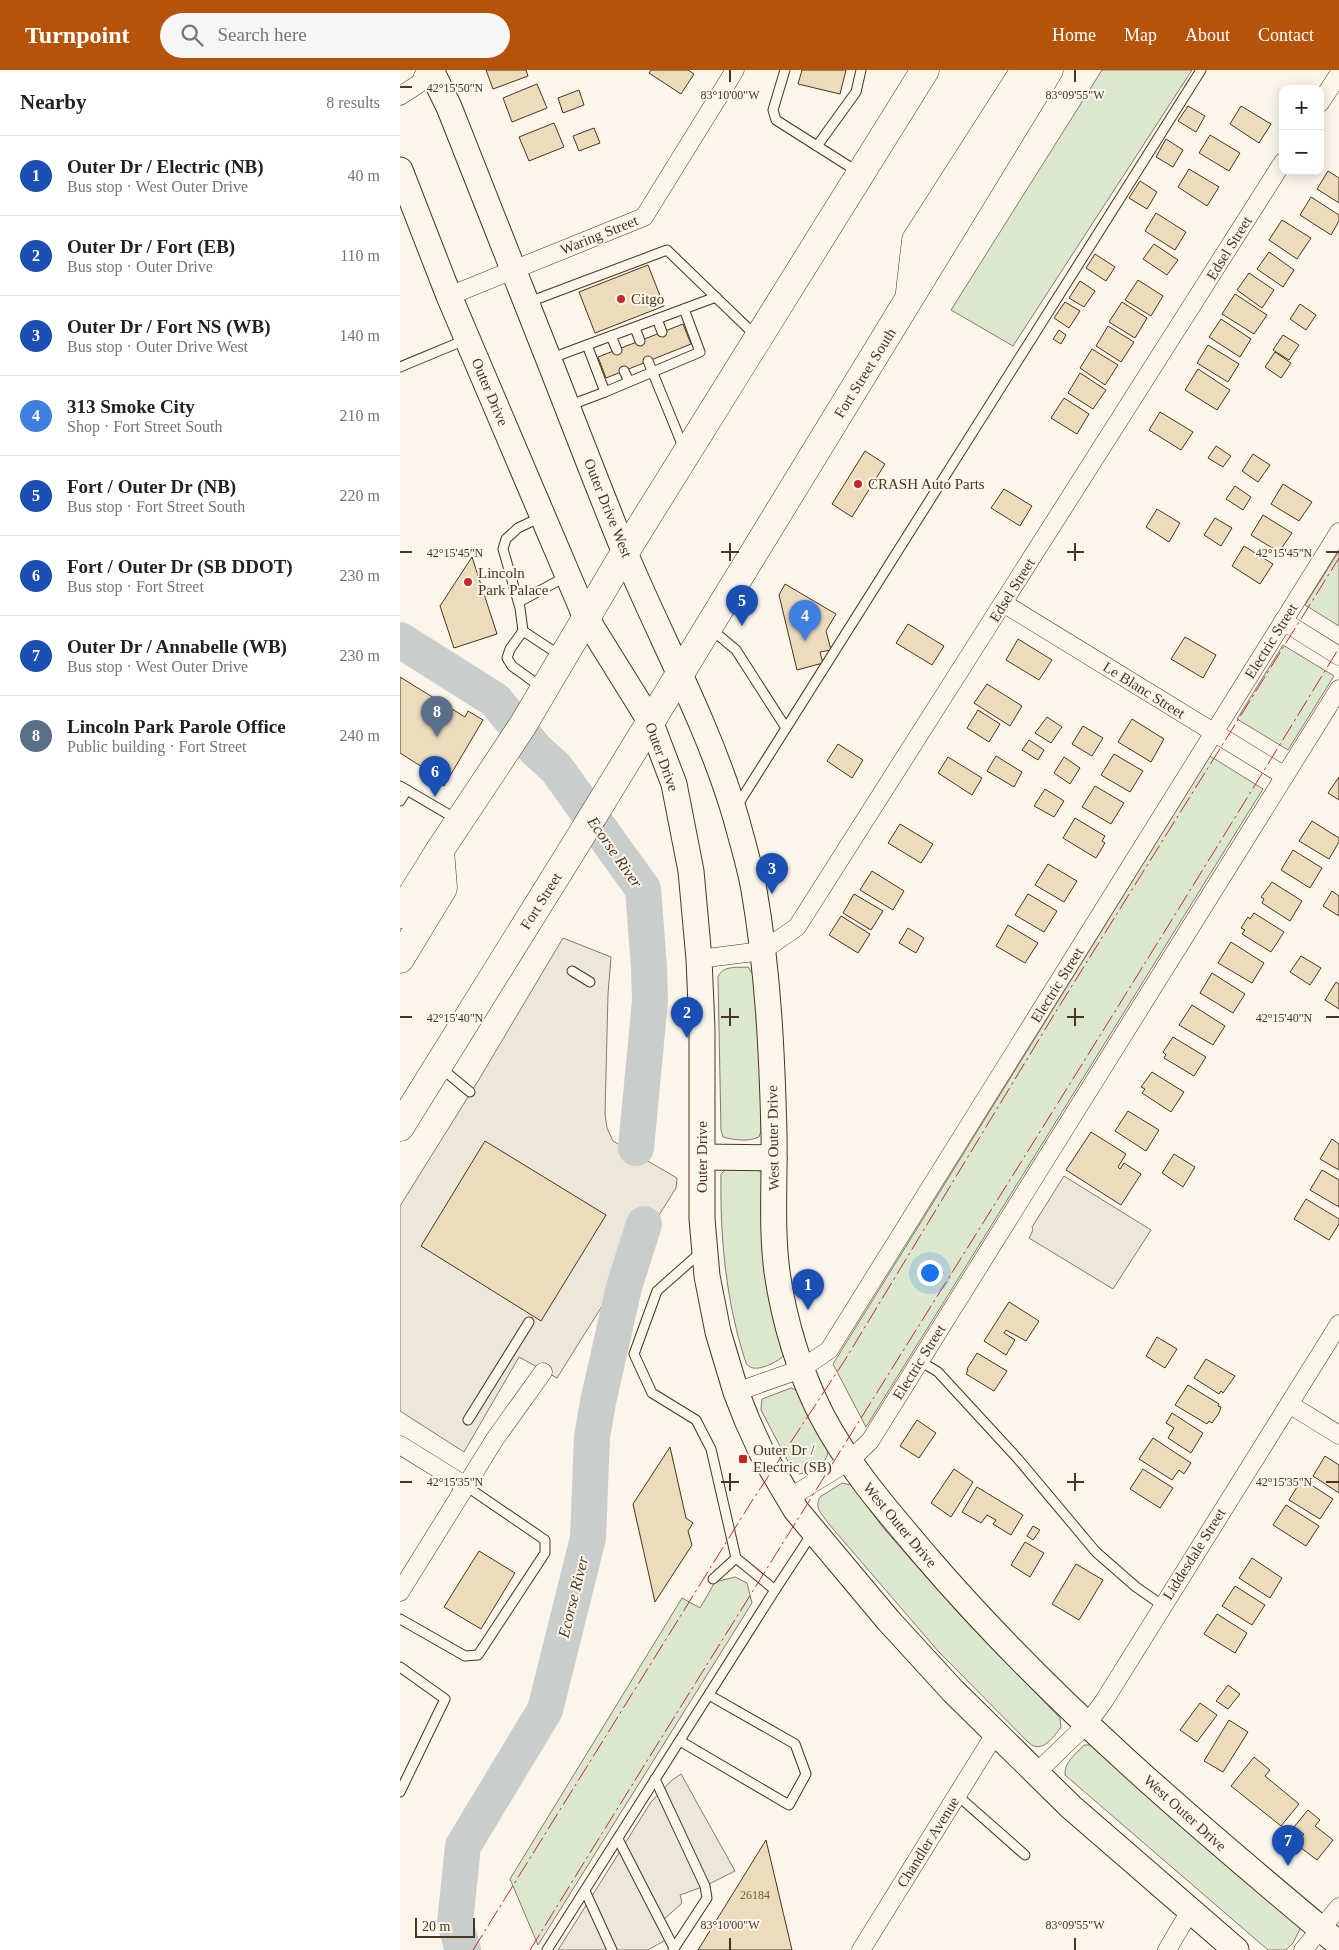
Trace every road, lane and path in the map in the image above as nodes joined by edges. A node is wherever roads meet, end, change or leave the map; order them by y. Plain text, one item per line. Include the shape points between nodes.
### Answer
1 (426, 70) edge
2 (431, 70) edge
3 (735, 70) edge
4 (785, 70) edge
5 (861, 70) edge
6 (925, 70) edge
7 (1025, 70) edge
8 (1049, 70) edge
9 (1201, 70) edge
10 (1339, 74) edge
11 (400, 96) edge
12 (1324, 97) edge
13 (817, 146) junction
14 (1279, 168) edge
15 (400, 170) edge
16 (861, 174) junction
17 (513, 270) junction
18 (449, 296) junction
19 (716, 297) junction
20 (909, 300) junction
21 (527, 303) junction
22 (684, 309) junction
23 (658, 319) junction
24 (635, 328) junction
25 (662, 332) dead end
26 (612, 336) junction
27 (758, 338) junction
28 (467, 339) junction
29 (640, 341) dead end
30 (587, 345) junction
31 (617, 350) dead end
32 (670, 353) dead end
33 (549, 359) junction
34 (648, 362) dead end
35 (673, 362) junction
36 (400, 367) edge
37 (624, 371) dead end
38 (651, 372) junction
39 (629, 381) junction
40 (605, 392) junction
41 (568, 406) junction
42 (686, 454) junction
43 (543, 516) junction
44 (1339, 532) edge
45 (625, 552) junction
46 (568, 575) junction
47 (519, 602) junction
48 (1003, 603) junction
49 (586, 618) junction
50 (1283, 621) junction
51 (708, 627) junction
52 (523, 631) junction
53 (1339, 656) edge
54 (563, 657) junction
55 (679, 674) junction
56 (1339, 689) edge
57 (539, 698) junction
58 (650, 721) junction
59 (786, 728) junction
60 (1214, 733) junction
61 (1284, 776) junction
62 (403, 788) edge
63 (400, 801) edge
64 (734, 811) junction
65 (460, 820) junction
66 (440, 850) junction
67 (400, 914) edge
68 (762, 951) junction
69 (400, 959) edge
70 (699, 959) junction
71 (572, 971) dead end
72 (590, 982) dead end
73 (438, 1066) junction
74 (470, 1092) dead end
75 (401, 1125) edge
76 (703, 1157) junction
77 (774, 1158) junction
78 (705, 1248) junction
79 (529, 1322) dead end
80 (1339, 1324) edge
81 (920, 1361) junction
82 (801, 1369) junction
83 (543, 1372) dead end
84 (736, 1392) junction
85 (1288, 1404) junction
86 (468, 1420) dead end
87 (1339, 1435) edge
88 (400, 1445) edge
89 (849, 1461) junction
90 (466, 1486) junction
91 (788, 1498) junction
92 (813, 1532) junction
93 (736, 1558) junction
94 (713, 1578) dead end
95 (775, 1590) junction
96 (400, 1592) edge
97 (1162, 1605) junction
98 (400, 1619) edge
99 (400, 1667) edge
100 (709, 1695) junction
101 (1087, 1724) junction
102 (995, 1734) junction
103 (680, 1740) junction
104 (1036, 1773) junction
105 (656, 1779) junction
106 (400, 1792) edge
107 (957, 1795) junction
108 (618, 1839) junction
109 (1025, 1855) dead end
110 (585, 1891) junction
111 (1339, 1907) edge
112 (1190, 1911) junction
113 (1330, 1937) edge
114 (674, 1949) edge
115 (548, 1950) edge
116 (612, 1950) edge
117 (861, 1950) edge
118 (1167, 1950) edge
119 (1236, 1950) edge
120 (1303, 1950) edge

1 - 11 street via 420,83
2 - 17 main road, Outer Drive West via 449,107
3 - 17 street, Waring Street via 644,217
4 - 13 lane via 773,110 776,120
5 - 13 lane via 856,92
6 - 16 main road
7 - 20 main road via 916,240
8 - 20 main road, Fort Street South
9 - 59 lane
10 - 12 street
13 - 16 lane
14 - 48 street, Edsel Street
15 - 18 main road, Outer Drive
16 - 27 main road
17 - 18 street, Waring Street
17 - 21 main road, Outer Drive West
18 - 28 main road, Outer Drive
19 - 21 lane via 667,250
19 - 22 lane
19 - 27 lane
20 - 51 main road, Fort Street South
21 - 33 main road, Outer Drive West
22 - 23 lane
22 - 35 lane via 700,352
23 - 24 lane
23 - 25 lane
24 - 26 lane
24 - 29 lane
26 - 30 lane
26 - 31 lane
27 - 42 main road
28 - 36 lane
28 - 43 main road, Outer Drive
30 - 33 lane
30 - 40 lane
32 - 35 lane
33 - 41 main road, Outer Drive West
34 - 38 lane
35 - 38 lane
37 - 39 lane
38 - 39 lane
38 - 42 lane
39 - 40 lane
40 - 41 lane
41 - 45 main road, Outer Drive West
42 - 45 main road
43 - 46 main road, Outer Drive
43 - 47 lane via 506,538 503,549
44 - 50 street, Electric Street
45 - 49 main road
45 - 55 main road, Outer Drive West
46 - 47 lane
46 - 49 main road, Outer Drive
47 - 52 lane
48 - 60 street, Le Blanc Street
48 - 68 street, Edsel Street via 797,928
49 - 54 main road
49 - 58 main road, Outer Drive
50 - 53 street
50 - 60 street, Electric Street
51 - 55 main road, Fort Street South
51 - 59 lane via 736,650
52 - 54 lane
52 - 57 lane via 507,658
54 - 57 main road
55 - 58 main road, Fort Street
55 - 64 main road, Outer Drive West via 707,736
56 - 61 street, Electric Street
57 - 65 main road
58 - 70 main road, Outer Drive via 674,784 691,871
58 - 73 main road, Fort Street
59 - 64 lane
60 - 61 street, Le Blanc Street
60 - 82 street, Electric Street via 828,1350
61 - 81 street, Electric Street
62 - 63 lane
62 - 65 lane
64 - 68 main road, Outer Drive West via 754,887
65 - 66 main road
66 - 67 main road
66 - 69 main road via 443,888
68 - 70 street, Edsel Street
68 - 77 main road, West Outer Drive via 771,1042
70 - 76 main road, Outer Drive
71 - 72 lane
73 - 74 lane
73 - 75 main road, Fort Street
76 - 77 main road
76 - 78 main road, Outer Drive
77 - 82 main road, West Outer Drive via 773,1219 777,1272
78 - 84 main road, Outer Drive via 718,1332
78 - 93 lane via 657,1291 634,1354 652,1393 696,1420 711,1449
79 - 86 lane
80 - 85 street, Liddesdale Street
81 - 89 street, Electric Street via 870,1441
81 - 97 lane via 938,1372 1018,1459 1096,1552
82 - 84 street, Electric Street
82 - 89 main road, West Outer Drive via 821,1414
83 - 90 street
84 - 91 main road via 761,1451
85 - 87 street
85 - 97 street, Liddesdale Street
88 - 90 street
89 - 91 street, Electric Street
89 - 101 main road, West Outer Drive via 952,1587
90 - 96 street
90 - 98 lane via 545,1540 545,1553 478,1655 464,1656
91 - 92 main road
92 - 95 lane
92 - 102 main road via 888,1620
93 - 94 lane
93 - 95 lane
95 - 100 lane
97 - 101 street, Liddesdale Street
99 - 106 lane via 445,1699
100 - 103 lane
100 - 103 lane via 795,1744 806,1774 789,1805
101 - 104 street, Liddesdale Street
101 - 113 main road, West Outer Drive via 1201,1829
102 - 104 main road
102 - 107 street, Chandler Avenue
103 - 105 lane
104 - 112 main road
105 - 108 lane
105 - 114 lane via 705,1886 707,1898
107 - 109 lane
107 - 117 street, Chandler Avenue
108 - 110 lane
108 - 114 lane
110 - 115 lane
110 - 116 lane
111 - 113 street
112 - 118 street
112 - 119 main road
113 - 120 street

